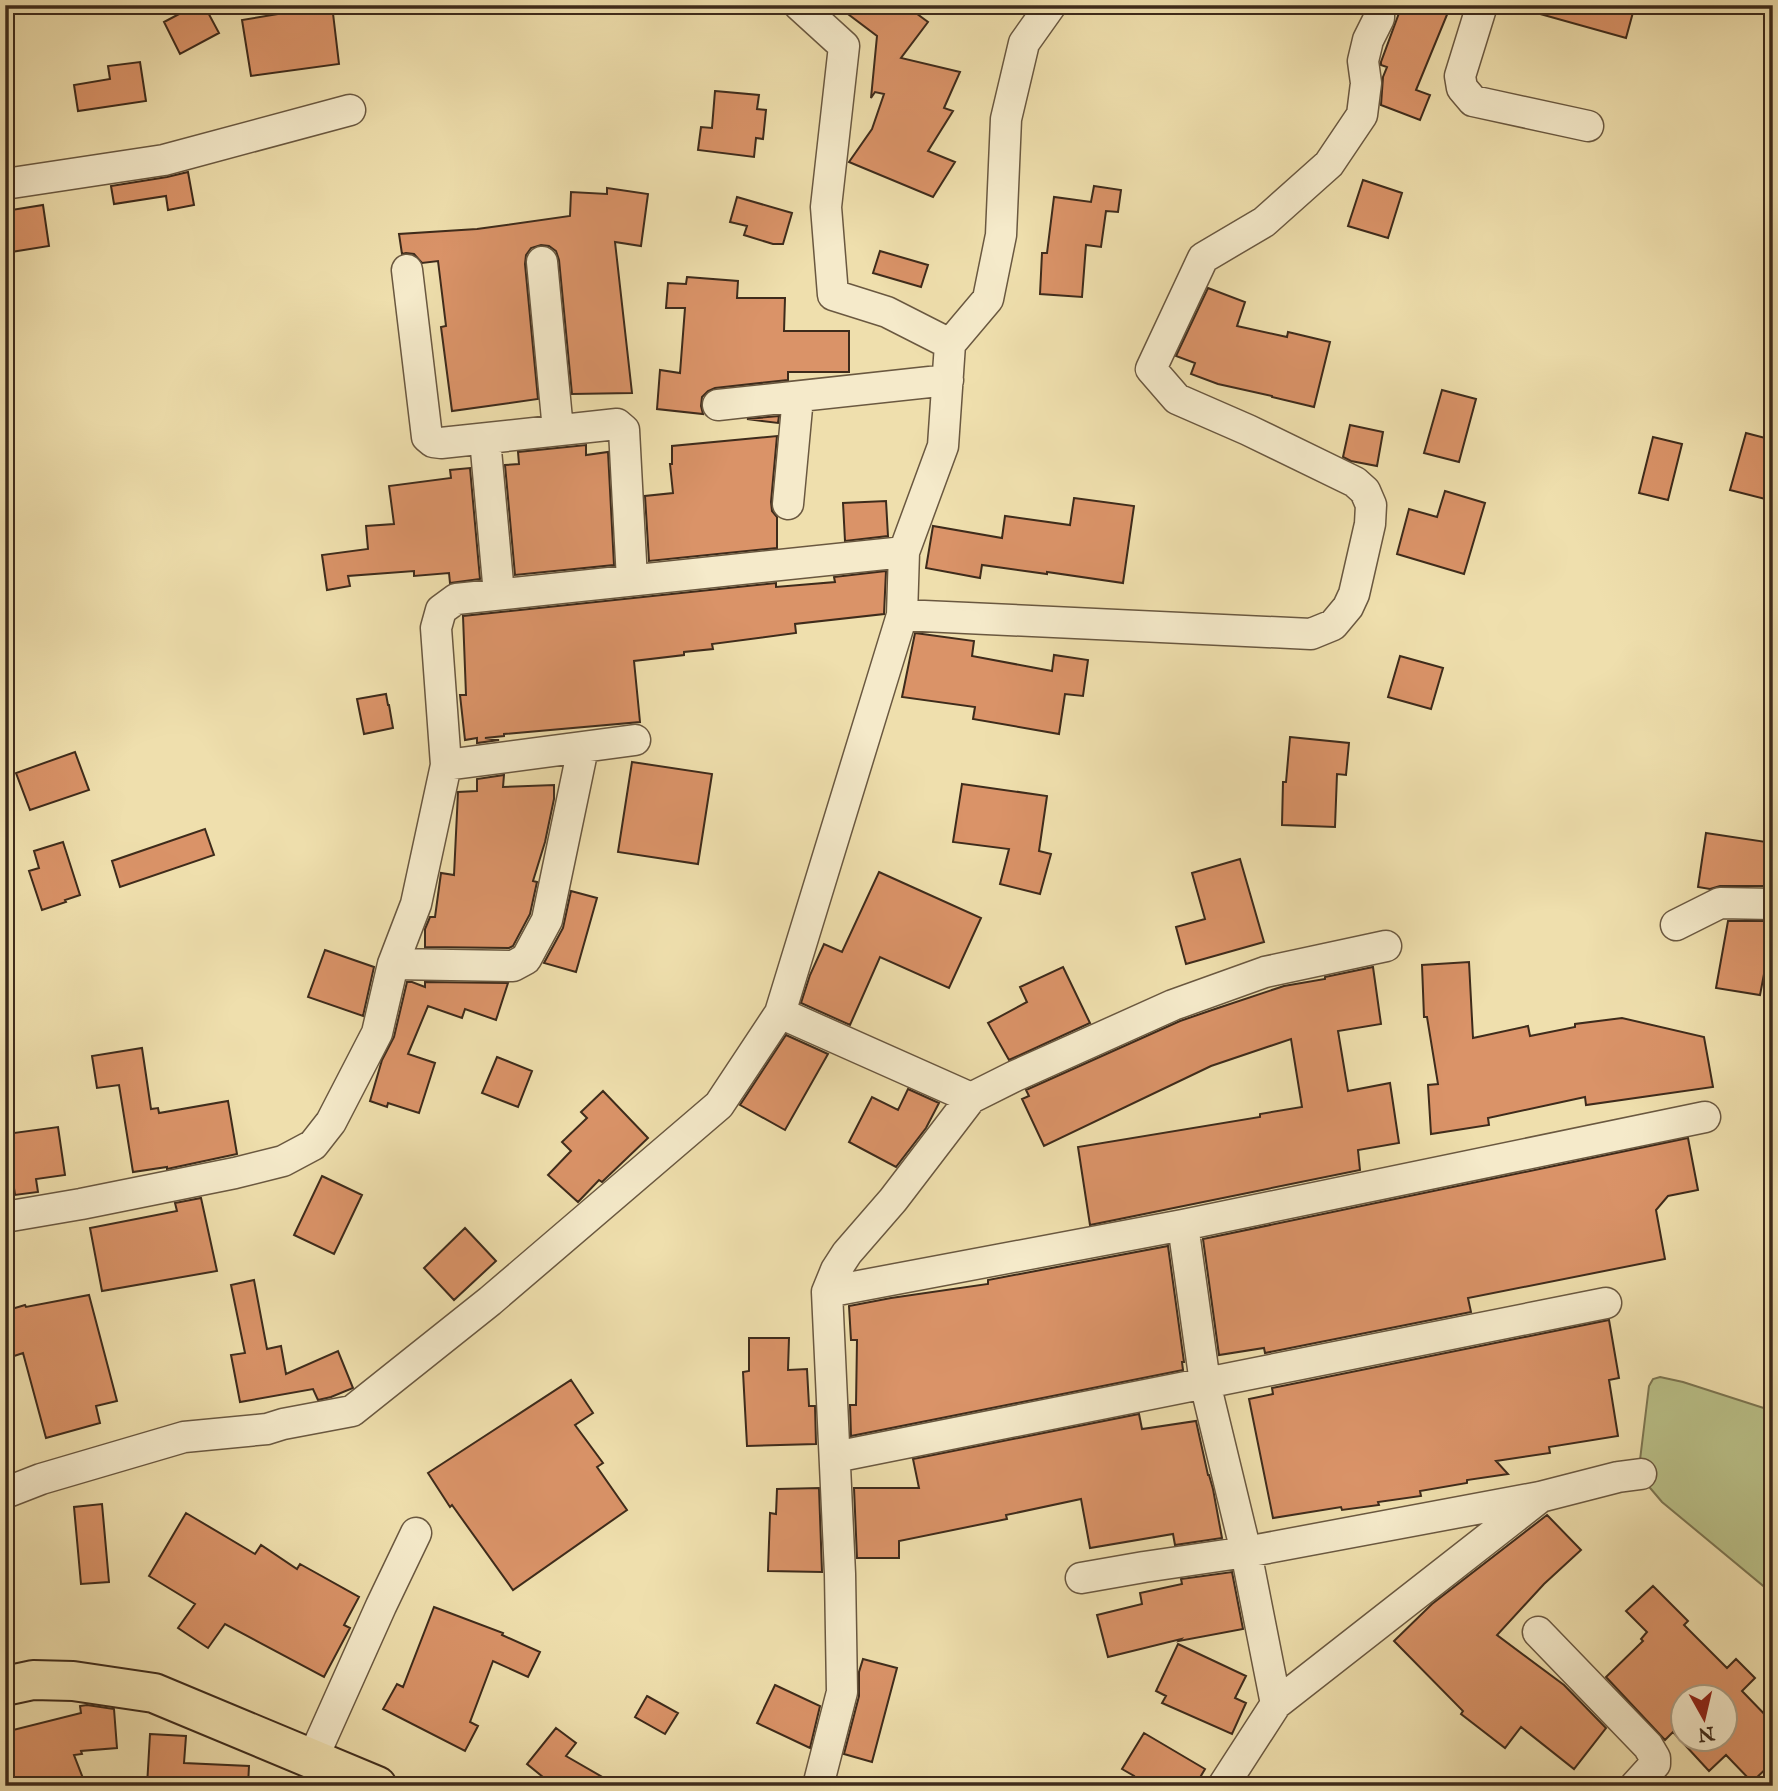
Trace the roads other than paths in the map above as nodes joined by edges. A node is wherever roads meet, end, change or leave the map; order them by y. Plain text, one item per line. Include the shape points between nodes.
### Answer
1 (799, 5) edge
2 (1051, 5) edge
3 (1379, 5) edge
4 (1482, 5) edge
5 (350, 110) dead end
6 (1588, 126) dead end
7 (5, 184) edge
8 (542, 262) dead end
9 (407, 270) dead end
10 (950, 344) junction
11 (948, 380) junction
12 (798, 397) junction
13 (718, 405) dead end
14 (558, 430) junction
15 (485, 439) junction
16 (788, 504) dead end
17 (904, 552) junction
18 (632, 580) junction
19 (499, 594) junction
20 (902, 615) junction
21 (635, 740) dead end
22 (583, 748) junction
23 (446, 765) junction
24 (1773, 904) edge
25 (1676, 925) dead end
26 (1387, 946) dead end
27 (393, 964) junction
28 (780, 1013) junction
29 (971, 1098) junction
30 (1705, 1117) dead end
31 (5, 1217) edge
32 (1183, 1226) junction
33 (827, 1292) junction
34 (1606, 1303) dead end
35 (1205, 1383) junction
36 (835, 1457) junction
37 (1641, 1474) dead end
38 (5, 1493) edge
39 (1540, 1497) junction
40 (416, 1533) dead end
41 (1246, 1552) junction
42 (1081, 1578) dead end
43 (1538, 1632) dead end
44 (5, 1686) edge
45 (1276, 1704) junction
46 (312, 1760) junction
47 (377, 1786) edge
48 (818, 1786) edge
49 (1223, 1786) edge
50 (1635, 1786) edge

1 - 10 street via 844,46 826,207 833,295 887,312
2 - 10 street via 1024,43 1006,119 1000,235 988,299
3 - 20 street via 1379,18 1363,61 1362,115 1329,164 1264,222 1203,258 1151,369 1177,399 1366,491 1370,524 1348,607 1333,625 1311,634
4 - 6 street via 1460,76 1462,88 1473,101
5 - 7 street via 164,160
8 - 14 street
9 - 15 street via 427,437 441,443
10 - 11 street
11 - 12 street
11 - 17 street via 943,446
12 - 13 street
12 - 16 street
14 - 15 street
14 - 18 street via 617,424 624,430
15 - 19 street
17 - 18 street
17 - 20 street
18 - 19 street
19 - 23 street via 456,599 441,610 436,628
20 - 28 street
21 - 22 street
22 - 23 street
22 - 27 street via 547,920 526,958 513,966
23 - 27 street via 416,904
24 - 25 street via 1720,903
26 - 29 street via 1265,972 1173,1006
27 - 31 street via 377,1033 331,1122 313,1145 283,1161 235,1173
28 - 29 street
28 - 38 street via 719,1105 490,1301 352,1411 267,1429 184,1437
29 - 33 street via 848,1253
30 - 32 street
32 - 33 street
32 - 35 street
33 - 36 street
34 - 35 street
35 - 36 street
35 - 41 street
36 - 48 street via 842,1692
37 - 39 street
39 - 41 street
39 - 45 street
40 - 46 street
41 - 42 street
41 - 45 street
43 - 50 street via 1648,1746 1655,1764
44 - 46 highway via 33,1680 73,1681 154,1693
45 - 49 street
46 - 47 highway

